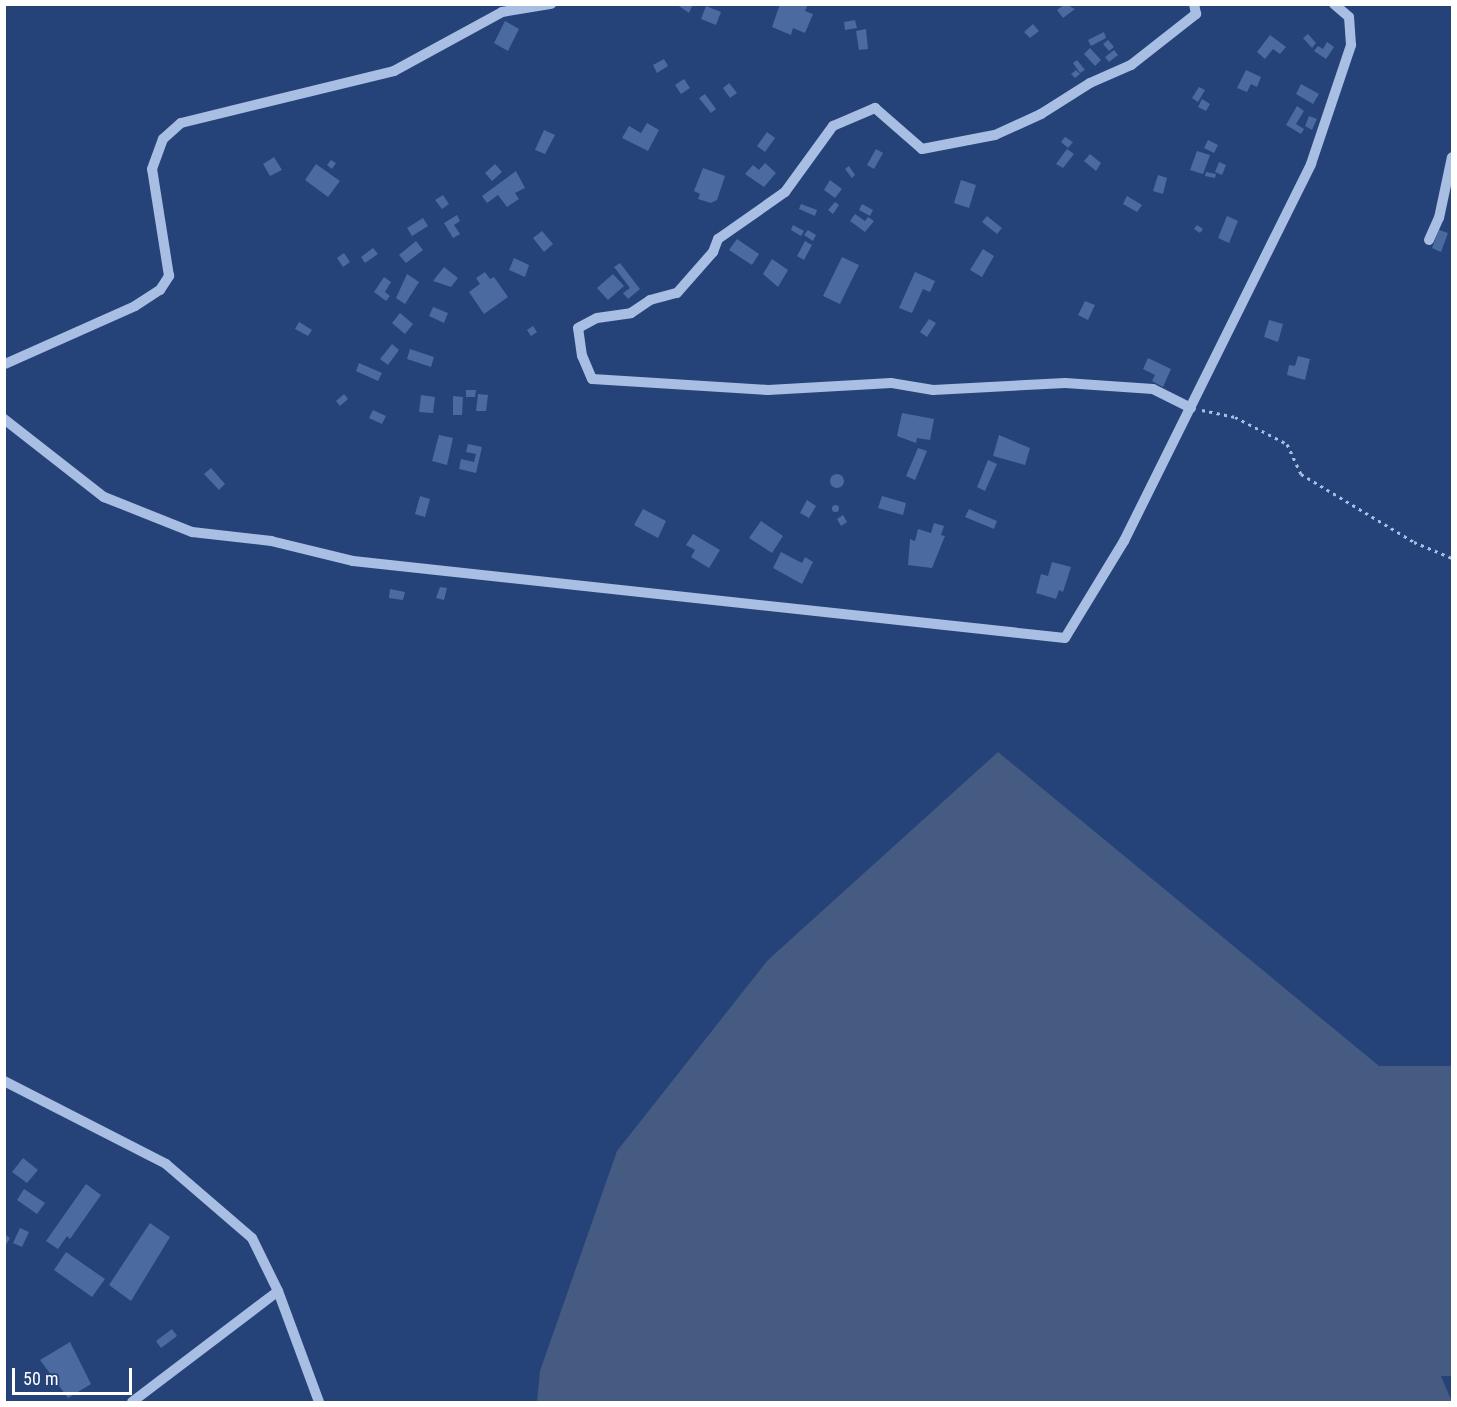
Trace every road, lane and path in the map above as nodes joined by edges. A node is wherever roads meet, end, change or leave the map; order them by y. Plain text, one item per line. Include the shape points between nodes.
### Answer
1 (551, 4) edge
2 (1194, 4) edge
3 (1334, 4) edge
4 (1452, 157) edge
5 (1429, 240) dead end
6 (5, 364) edge
7 (1191, 408) junction
8 (4, 419) edge
9 (1452, 558) edge
10 (4, 1081) edge
11 (278, 1291) junction
12 (132, 1402) edge
13 (319, 1402) edge

1 - 6 street via 502,12 394,71 181,123 163,139 152,169 169,276 160,290 135,306
2 - 7 street via 1196,14 1131,65 995,135 922,148 875,108 833,126 785,192 718,239 713,252 677,293 651,300 631,313 597,318 578,328 582,356 592,379 768,390 891,384 933,390 1065,383 1153,389
3 - 7 street via 1349,17 1351,45 1311,164
4 - 5 street via 1439,218
7 - 8 street via 1124,541 1065,638 353,561 271,541 192,532 104,497
7 - 9 path via 1235,417 1287,444 1301,474 1414,542
10 - 11 street via 166,1164 252,1238
11 - 12 street
11 - 13 street

